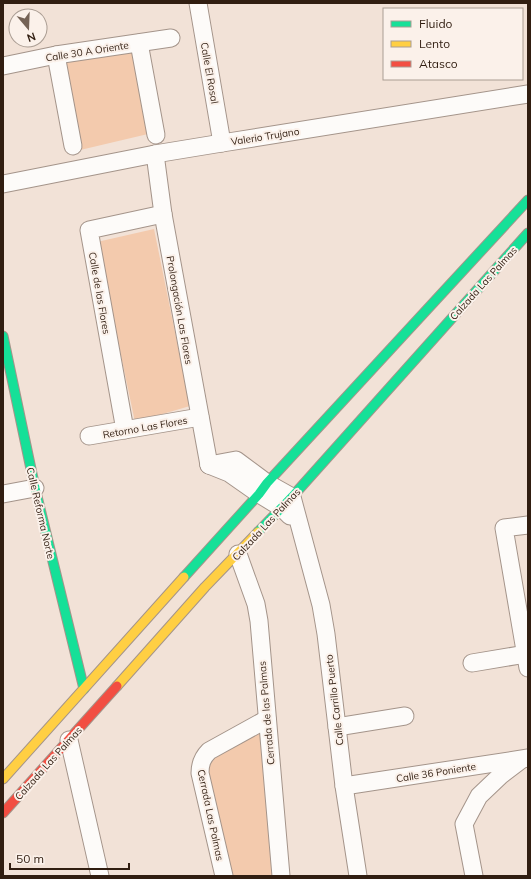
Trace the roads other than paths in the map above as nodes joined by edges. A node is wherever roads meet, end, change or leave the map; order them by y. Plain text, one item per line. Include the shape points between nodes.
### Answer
1 (198, 3) edge
2 (171, 38) dead end
3 (139, 43) junction
4 (56, 56) junction
5 (3, 66) edge
6 (528, 94) edge
7 (156, 136) dead end
8 (222, 143) junction
9 (73, 146) dead end
10 (155, 154) junction
11 (3, 184) edge
12 (528, 200) edge
13 (163, 214) junction
14 (528, 233) edge
15 (3, 336) edge
16 (200, 417) junction
17 (125, 430) junction
18 (90, 436) dead end
19 (35, 488) junction
20 (263, 489) junction
21 (3, 494) edge
22 (287, 503) junction
23 (528, 525) edge
24 (238, 554) junction
25 (196, 580) junction
26 (527, 661) edge
27 (472, 663) dead end
28 (84, 689) junction
29 (405, 716) dead end
30 (267, 719) junction
31 (337, 727) junction
32 (69, 740) junction
33 (525, 758) edge
34 (3, 779) edge
35 (344, 786) junction
36 (3, 813) edge
37 (100, 876) edge
38 (224, 876) edge
39 (281, 876) edge
40 (358, 876) edge
41 (474, 876) edge

1 - 8 street, Calle El Rosal
2 - 3 street, Calle 30 A Oriente
3 - 4 street, Calle 30 A Oriente
3 - 7 street
4 - 5 street, Calle 30 A Oriente
4 - 9 street
6 - 8 street, Valerio Trujano
8 - 10 street, Valerio Trujano
10 - 11 street, Valerio Trujano
10 - 13 street, Prolongación Las Flores
12 - 20 main road, Calzada Las Palmas
13 - 16 street, Prolongación Las Flores
13 - 17 street, Calle de las Flores via 89,230
14 - 22 main road, Calzada Las Palmas
15 - 19 main road, Calle Reforma Norte
16 - 17 street, Retorno Las Flores
16 - 20 street, Prolongación Las Flores via 209,465 236,460
17 - 18 street, Retorno Las Flores
19 - 21 street
19 - 28 main road, Calle Reforma Norte
20 - 22 street, Prolongación Las Flores
20 - 25 main road, Calzada Las Palmas
22 - 24 main road, Calzada Las Palmas
22 - 31 street, Calle Carrillo Puerto via 300,527 321,605
23 - 26 street via 504,528
24 - 25 main road, Calzada Las Palmas
24 - 30 street, Cerrada de las Palmas via 256,604 259,621
25 - 28 main road, Calzada Las Palmas
25 - 32 main road, Calzada Las Palmas
26 - 27 street
28 - 34 main road, Calzada Las Palmas
29 - 31 street
30 - 38 street, Cerrada Las Palmas via 209,751 200,765
30 - 39 street, Cerrada de las Palmas
31 - 35 street, Calle Carrillo Puerto
32 - 36 main road, Calzada Las Palmas
32 - 37 street
33 - 35 street, Calle 36 Poniente
33 - 41 street via 500,776 479,796 464,824
35 - 40 street, Calle Carrillo Puerto

